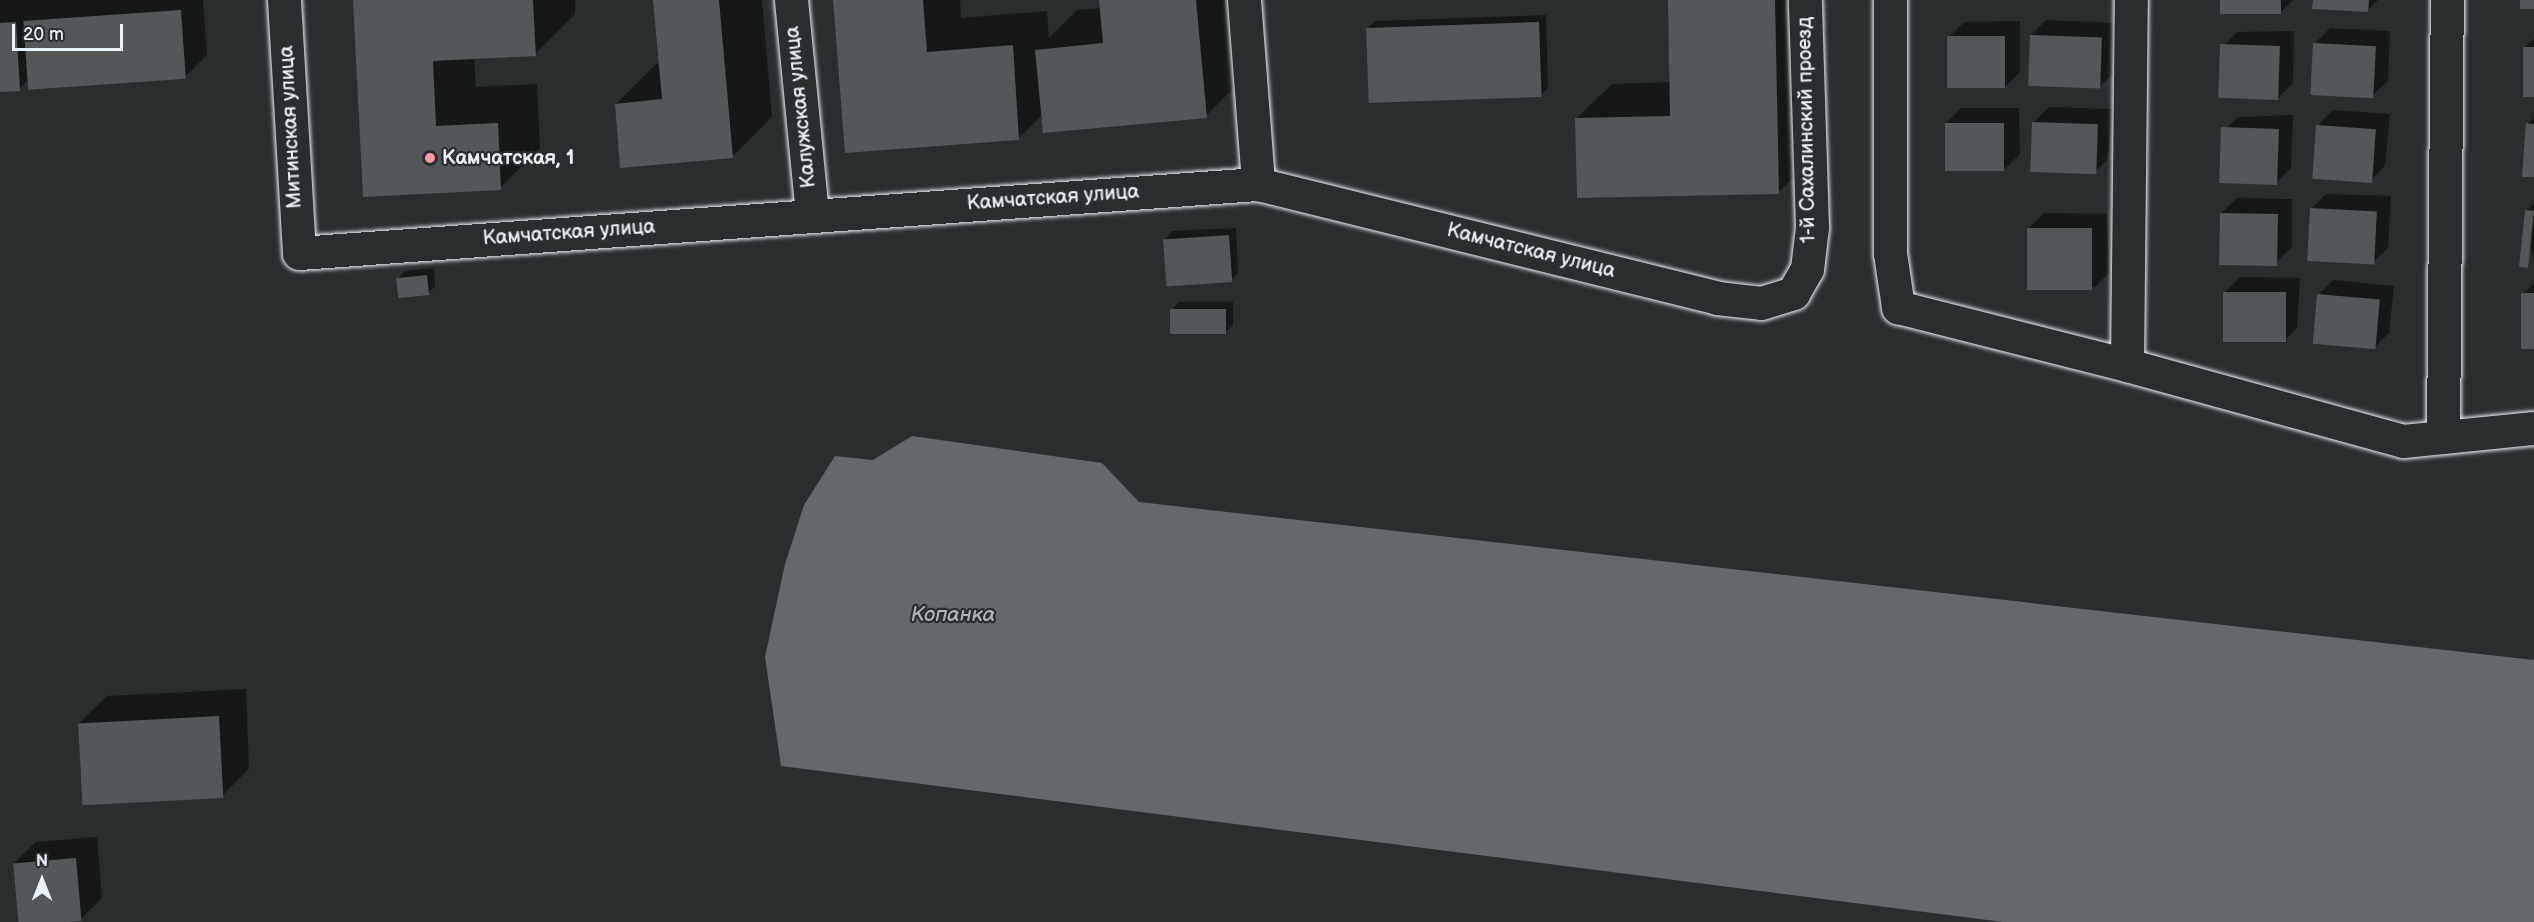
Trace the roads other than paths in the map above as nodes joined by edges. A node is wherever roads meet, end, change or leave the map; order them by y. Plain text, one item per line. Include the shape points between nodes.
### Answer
1 (284, 0) edge
2 (791, 0) edge
3 (1244, 0) edge
4 (1805, 0) edge
5 (1890, 0) edge
6 (2132, 0) edge
7 (2447, 0) edge
8 (1257, 184) junction
9 (812, 214) junction
10 (299, 253) joint
11 (1793, 293) joint
12 (2127, 365) junction
13 (2534, 428) edge
14 (2443, 437) junction

1 - 10 street, Митинская улица
2 - 9 street, Калужская улица
3 - 8 street
4 - 11 street, 1-й Сахалинский проезд via 1812,227 1807,269
5 - 12 street via 1890,253 1898,307
6 - 12 street
7 - 14 street
8 - 9 street, Камчатская улица
8 - 11 street, Камчатская улица via 1717,298 1761,303
9 - 10 street, Камчатская улица
12 - 14 street via 2403,441
13 - 14 street

